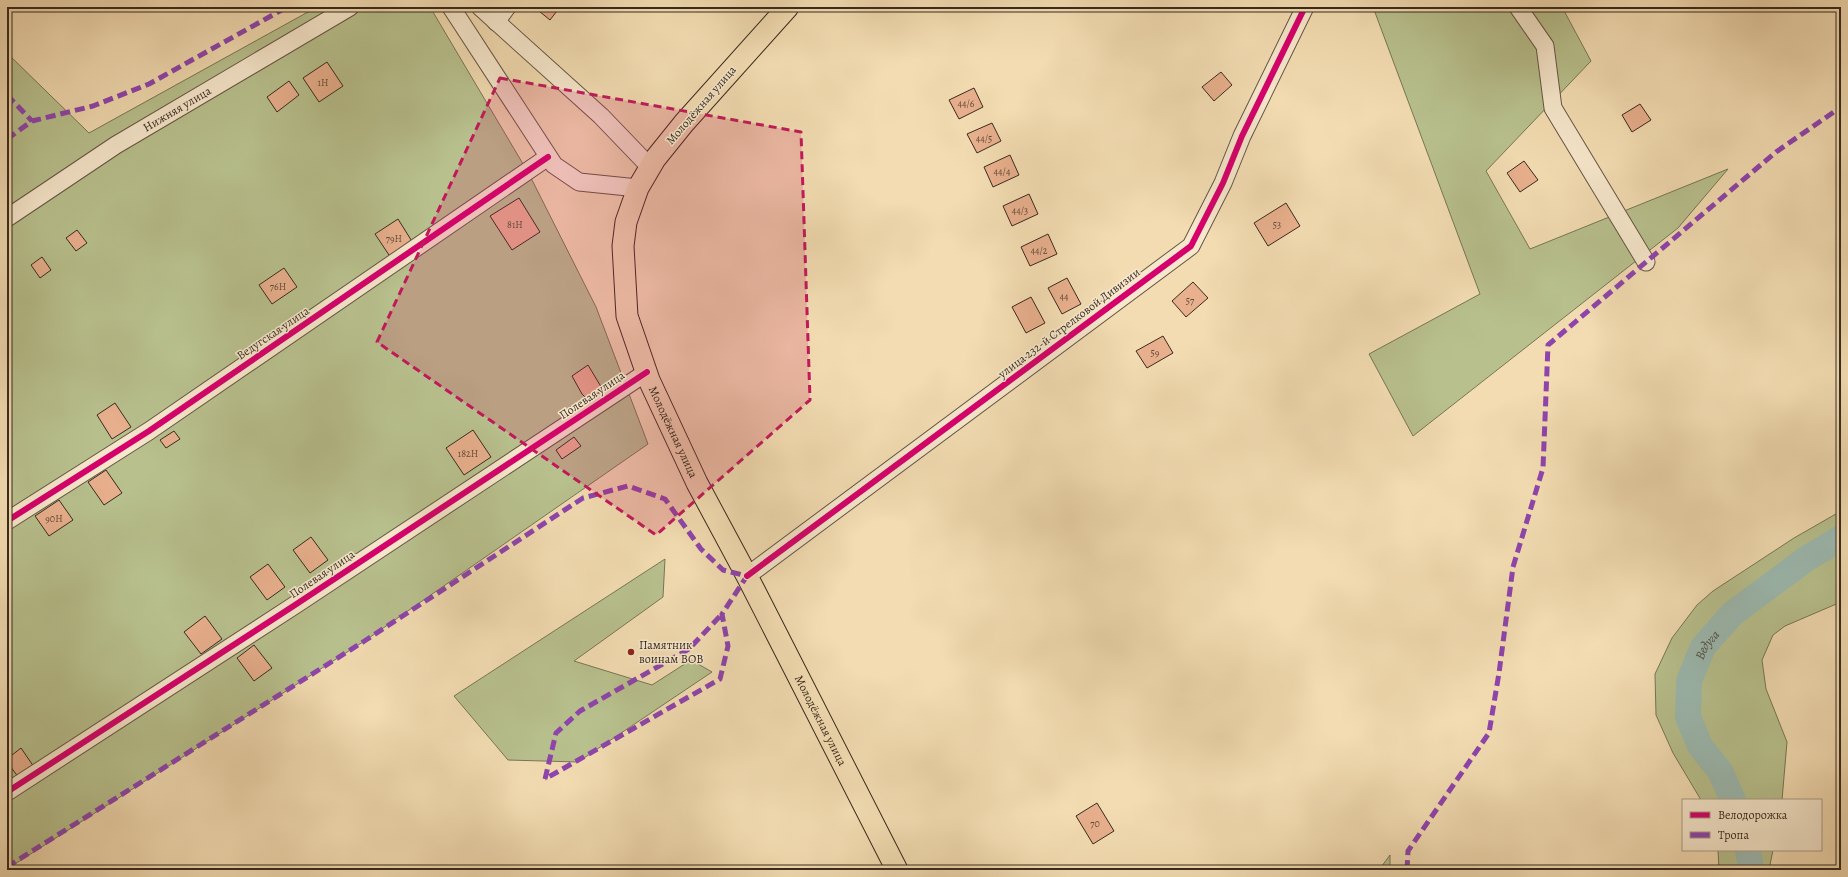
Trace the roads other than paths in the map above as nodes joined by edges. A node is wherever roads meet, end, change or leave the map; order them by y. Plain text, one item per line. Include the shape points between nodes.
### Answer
1 (350, 7) edge
2 (451, 7) edge
3 (480, 7) edge
4 (507, 7) edge
5 (788, 7) edge
6 (1305, 7) edge
7 (1518, 7) edge
8 (496, 22) junction
9 (548, 157) junction
10 (650, 167) junction
11 (638, 188) junction
12 (7, 218) edge
13 (1646, 262) dead end
14 (647, 372) junction
15 (7, 521) edge
16 (747, 576) junction
17 (7, 792) edge
18 (897, 870) edge

1 - 12 street, Нижняя улица via 116,145
2 - 9 street
3 - 8 street
4 - 8 street
5 - 10 main road, Молодёжная улица via 684,123
6 - 16 street, улица 232-й Стрелковой Дивизии via 1242,136 1223,183 1190,246
7 - 13 street via 1545,46 1553,108
8 - 10 street via 601,116
9 - 11 street via 554,165 579,182
9 - 15 street, Ведугская улица via 150,431
10 - 11 main road, Молодёжная улица
11 - 14 main road, Молодёжная улица via 626,222 623,246 627,316
14 - 16 main road, Молодёжная улица via 697,483
14 - 17 street, Полевая улица via 295,606
16 - 18 main road, Молодёжная улица

